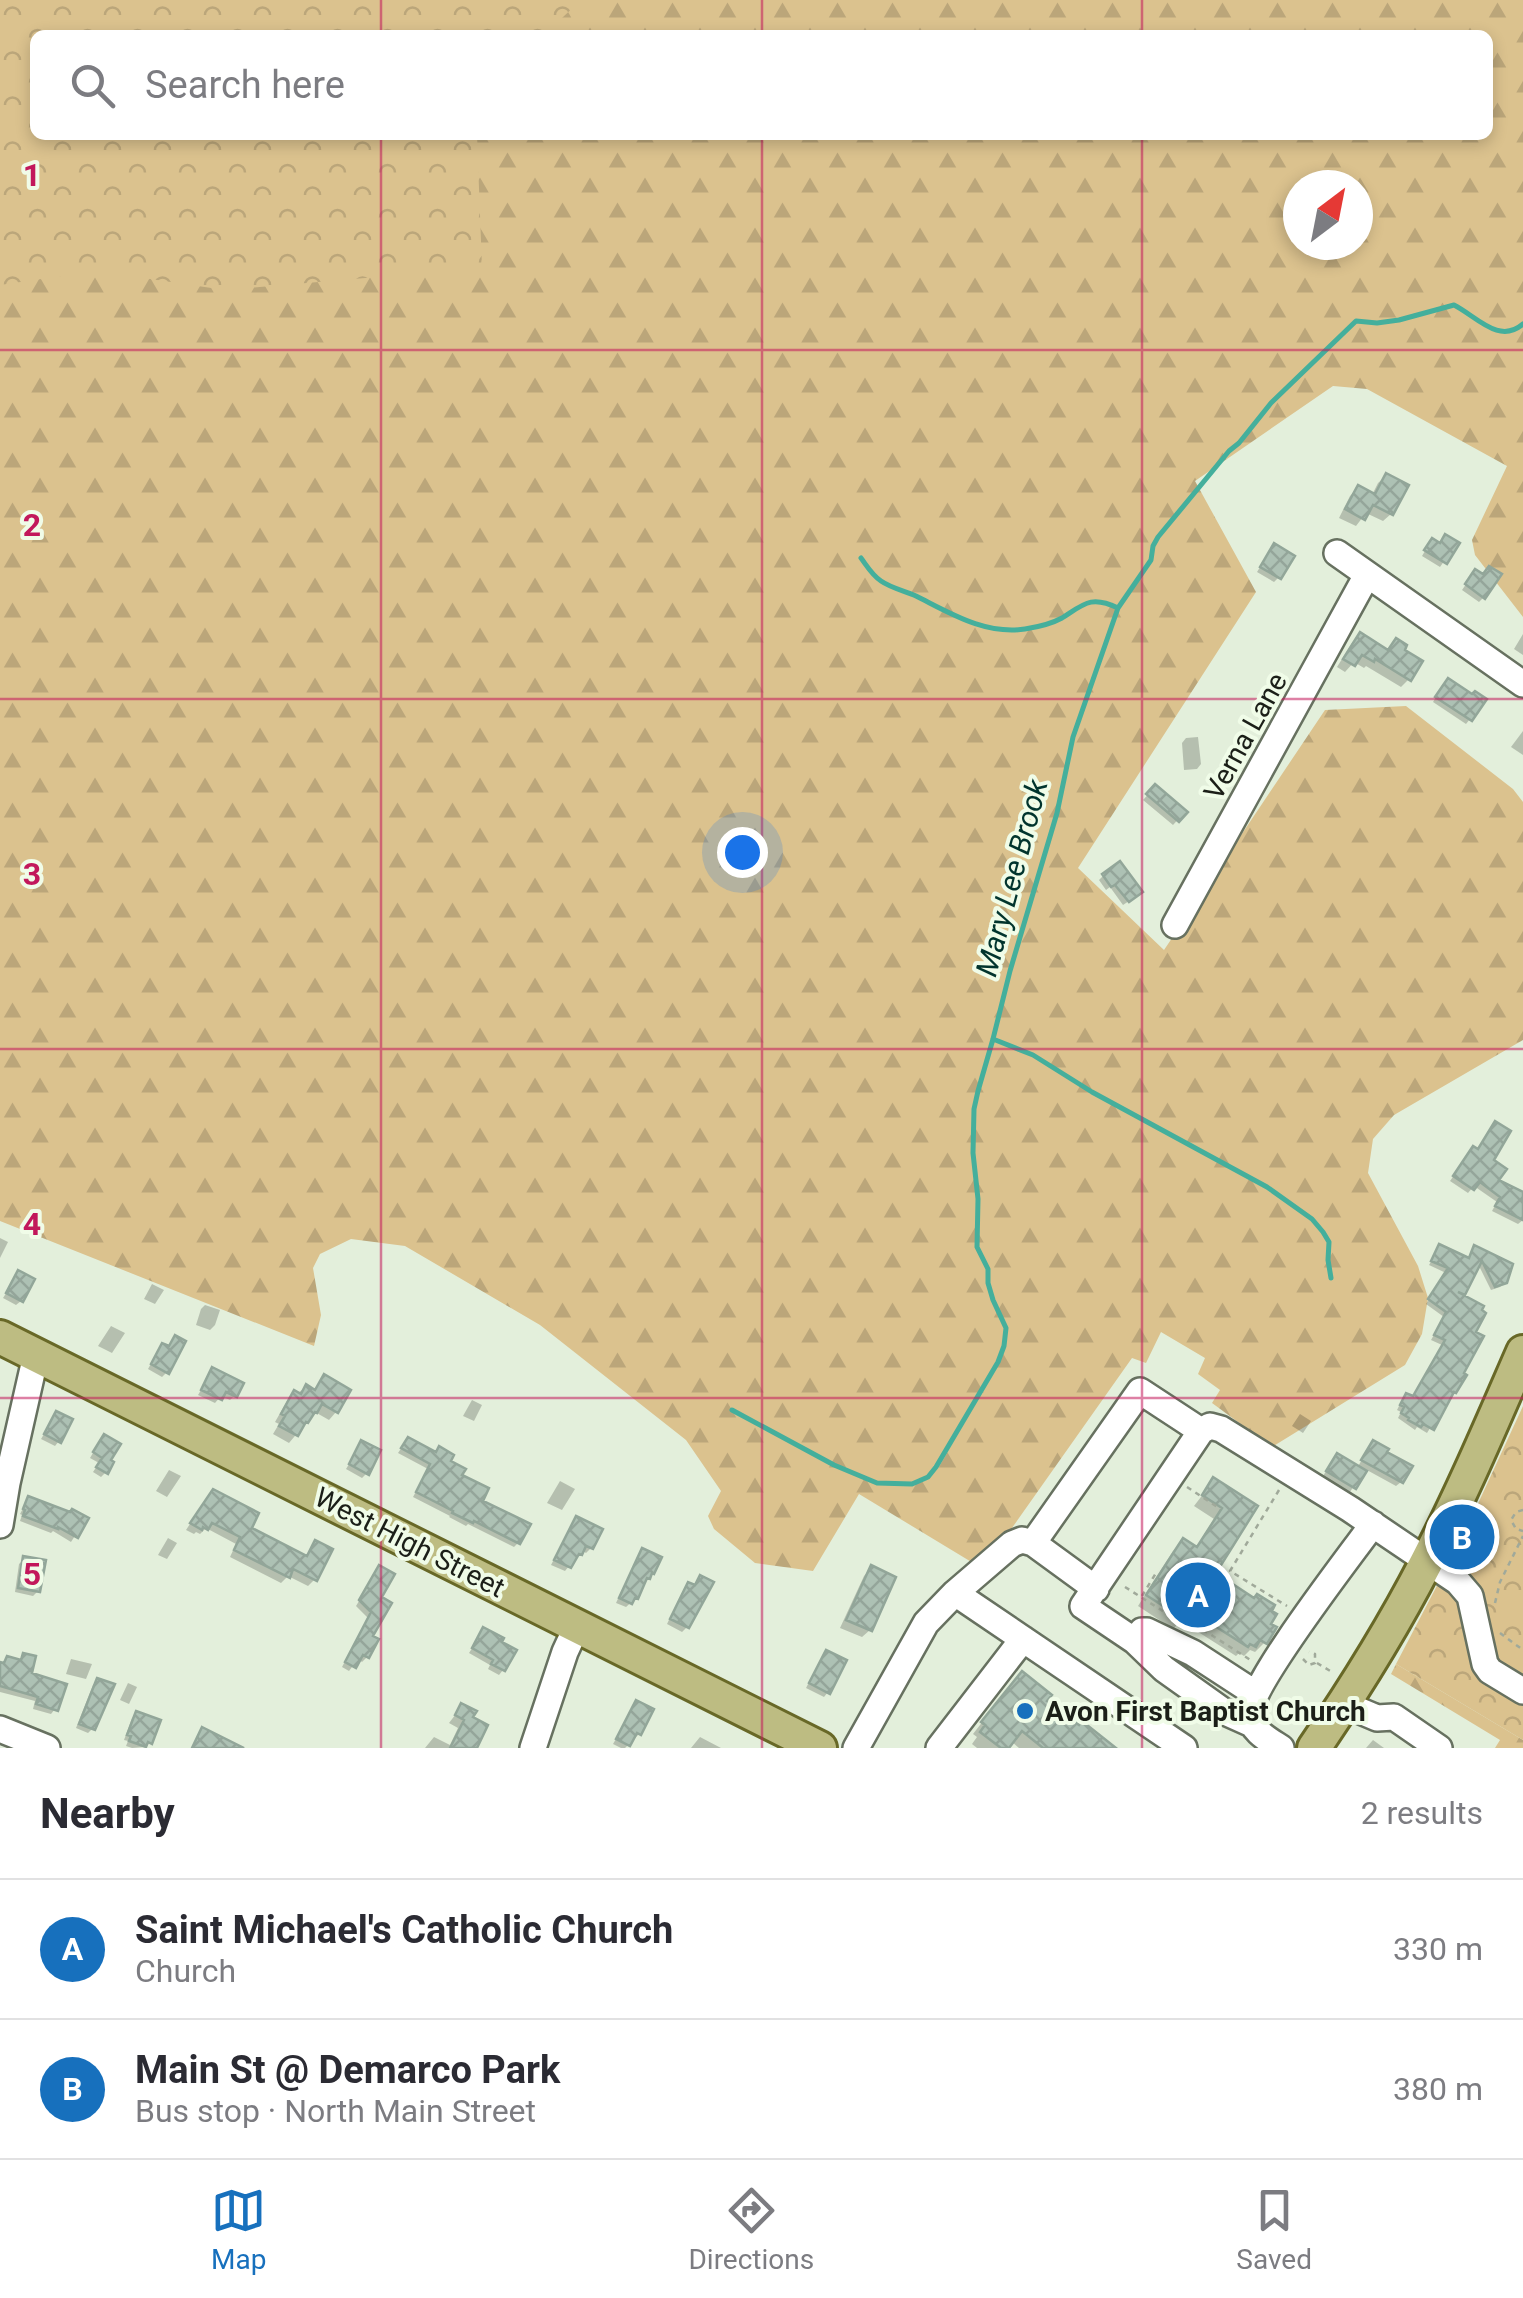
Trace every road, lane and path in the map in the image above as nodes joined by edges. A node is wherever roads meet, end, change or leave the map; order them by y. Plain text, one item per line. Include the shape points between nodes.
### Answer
1 (1337, 554) dead end
2 (1367, 575) junction
3 (1523, 684) edge
4 (1175, 926) dead end
5 (0, 1337) edge
6 (1523, 1352) edge
7 (36, 1355) junction
8 (1201, 1432) junction
9 (1290, 1472) junction
10 (1191, 1490) dead end
11 (1219, 1508) dead end
12 (1523, 1510) edge
13 (1373, 1524) junction
14 (0, 1525) edge
15 (1523, 1534) edge
16 (1033, 1544) junction
17 (1428, 1561) junction
18 (1156, 1573) dead end
19 (1125, 1587) dead end
20 (1096, 1589) junction
21 (955, 1593) junction
22 (1142, 1598) junction
23 (1494, 1605) dead end
24 (1294, 1610) dead end
25 (577, 1626) junction
26 (1494, 1627) dead end
27 (1023, 1640) junction
28 (1135, 1641) junction
29 (1523, 1650) edge
30 (1316, 1662) dead end
31 (1259, 1665) dead end
32 (1333, 1672) dead end
33 (1523, 1690) edge
34 (1256, 1694) junction
35 (1344, 1704) junction
36 (1252, 1724) junction
37 (0, 1730) edge
38 (937, 1747) edge
39 (47, 1748) edge
40 (533, 1748) edge
41 (820, 1748) edge
42 (856, 1748) edge
43 (1184, 1748) edge
44 (1281, 1748) edge
45 (1314, 1748) edge
46 (1439, 1748) edge

1 - 2 street
2 - 3 street
2 - 4 street, Verna Lane
5 - 7 main road, West High Street
6 - 17 main road
7 - 14 street
7 - 25 main road, West High Street
8 - 9 street via 1220,1429
8 - 16 street via 1140,1391
8 - 20 street
9 - 13 street
9 - 24 path via 1230,1570
10 - 11 path
12 - 15 path via 1511,1520
13 - 17 street
13 - 34 street
15 - 23 path
16 - 20 street
16 - 21 street via 1017,1541
17 - 33 street via 1470,1596 1485,1664
17 - 35 main road
18 - 22 path
19 - 22 path
20 - 28 street via 1084,1606
21 - 27 street
21 - 42 street via 926,1623
22 - 31 path
25 - 40 street
25 - 41 main road, West High Street
26 - 29 path
27 - 38 street
27 - 43 street
28 - 34 street via 1147,1630
28 - 36 street via 1164,1669
30 - 32 path
34 - 36 street
35 - 45 main road
35 - 46 street via 1377,1718 1394,1717
36 - 44 street
37 - 39 street

